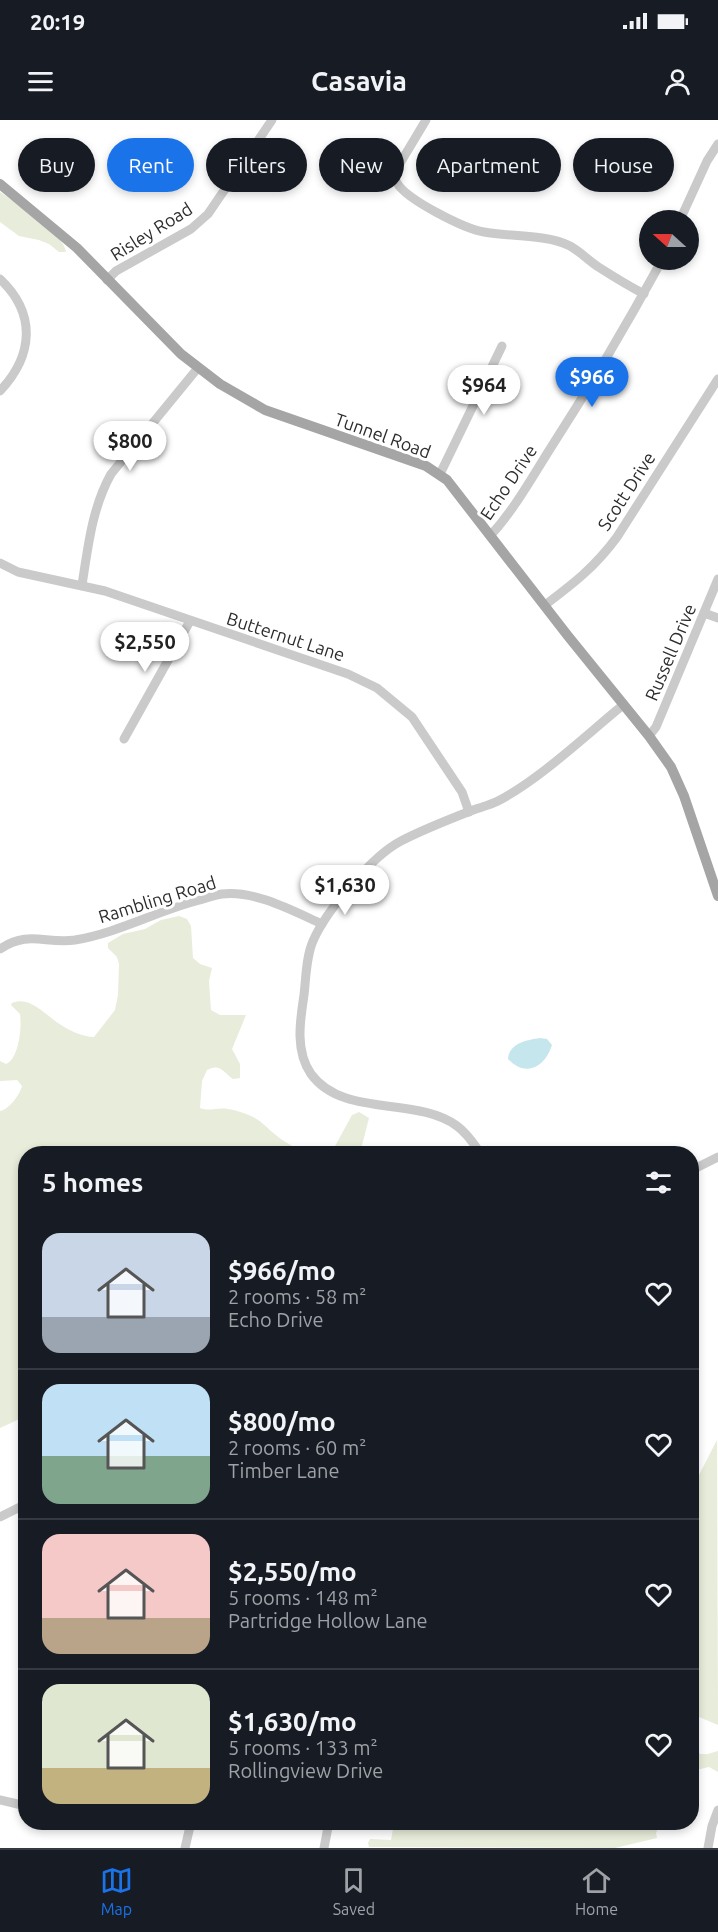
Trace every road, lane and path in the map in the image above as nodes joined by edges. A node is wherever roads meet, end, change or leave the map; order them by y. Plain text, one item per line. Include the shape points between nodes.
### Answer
1 (272, 120) edge
2 (426, 120) edge
3 (718, 144) edge
4 (0, 184) edge
5 (685, 210) edge
6 (657, 270) edge
7 (0, 279) edge
8 (107, 280) junction
9 (644, 294) junction
10 (502, 346) dead end
11 (197, 369) junction
12 (718, 379) edge
13 (0, 392) edge
14 (440, 474) junction
15 (490, 536) junction
16 (0, 563) edge
17 (718, 579) edge
18 (82, 585) junction
19 (545, 605) junction
20 (704, 613) junction
21 (718, 618) edge
22 (190, 621) junction
23 (623, 705) junction
24 (650, 736) junction
25 (124, 739) dead end
26 (469, 812) junction
27 (718, 896) edge
28 (322, 924) junction
29 (0, 949) edge
30 (476, 1146) edge
31 (718, 1157) edge
32 (699, 1166) edge
33 (18, 1508) edge
34 (0, 1517) edge
35 (0, 1800) edge
36 (18, 1804) edge
37 (718, 1810) edge
38 (189, 1830) edge
39 (327, 1830) edge
40 (185, 1848) edge
41 (324, 1848) edge
42 (708, 1848) edge

1 - 8 street, Risley Road via 208,214 191,229 116,271
2 - 9 street via 396,170 395,178 409,195 470,228 571,246
3 - 5 street
4 - 8 main road, Tunnel Road via 77,248
6 - 9 street, Echo Drive
7 - 13 street via 18,300 26,342 22,362
8 - 11 main road, Tunnel Road
9 - 15 street, Echo Drive via 565,427
10 - 14 street
11 - 14 main road, Tunnel Road via 265,410
11 - 18 street via 102,490 90,532
12 - 19 street, Scott Drive via 602,557
14 - 15 main road, Tunnel Road
15 - 19 main road, Tunnel Road
16 - 18 street, Butternut Lane via 18,572
17 - 20 street, Russell Drive
18 - 22 street, Butternut Lane
19 - 23 main road, Tunnel Road
20 - 21 street
20 - 24 street, Russell Drive
22 - 25 street
22 - 26 street, Butternut Lane via 348,674 376,688 411,717 462,792
23 - 24 main road, Tunnel Road
23 - 26 street via 522,786
24 - 27 main road, Tunnel Road via 684,796
26 - 28 street via 386,849 369,864
28 - 29 street, Rambling Road via 261,898 223,894 98,934 73,940 13,940
28 - 30 street via 311,944 299,1032 302,1054 311,1074 326,1089 345,1099 438,1116 457,1126
31 - 32 street
33 - 34 street
35 - 36 street
37 - 42 street
38 - 40 street
39 - 41 street

